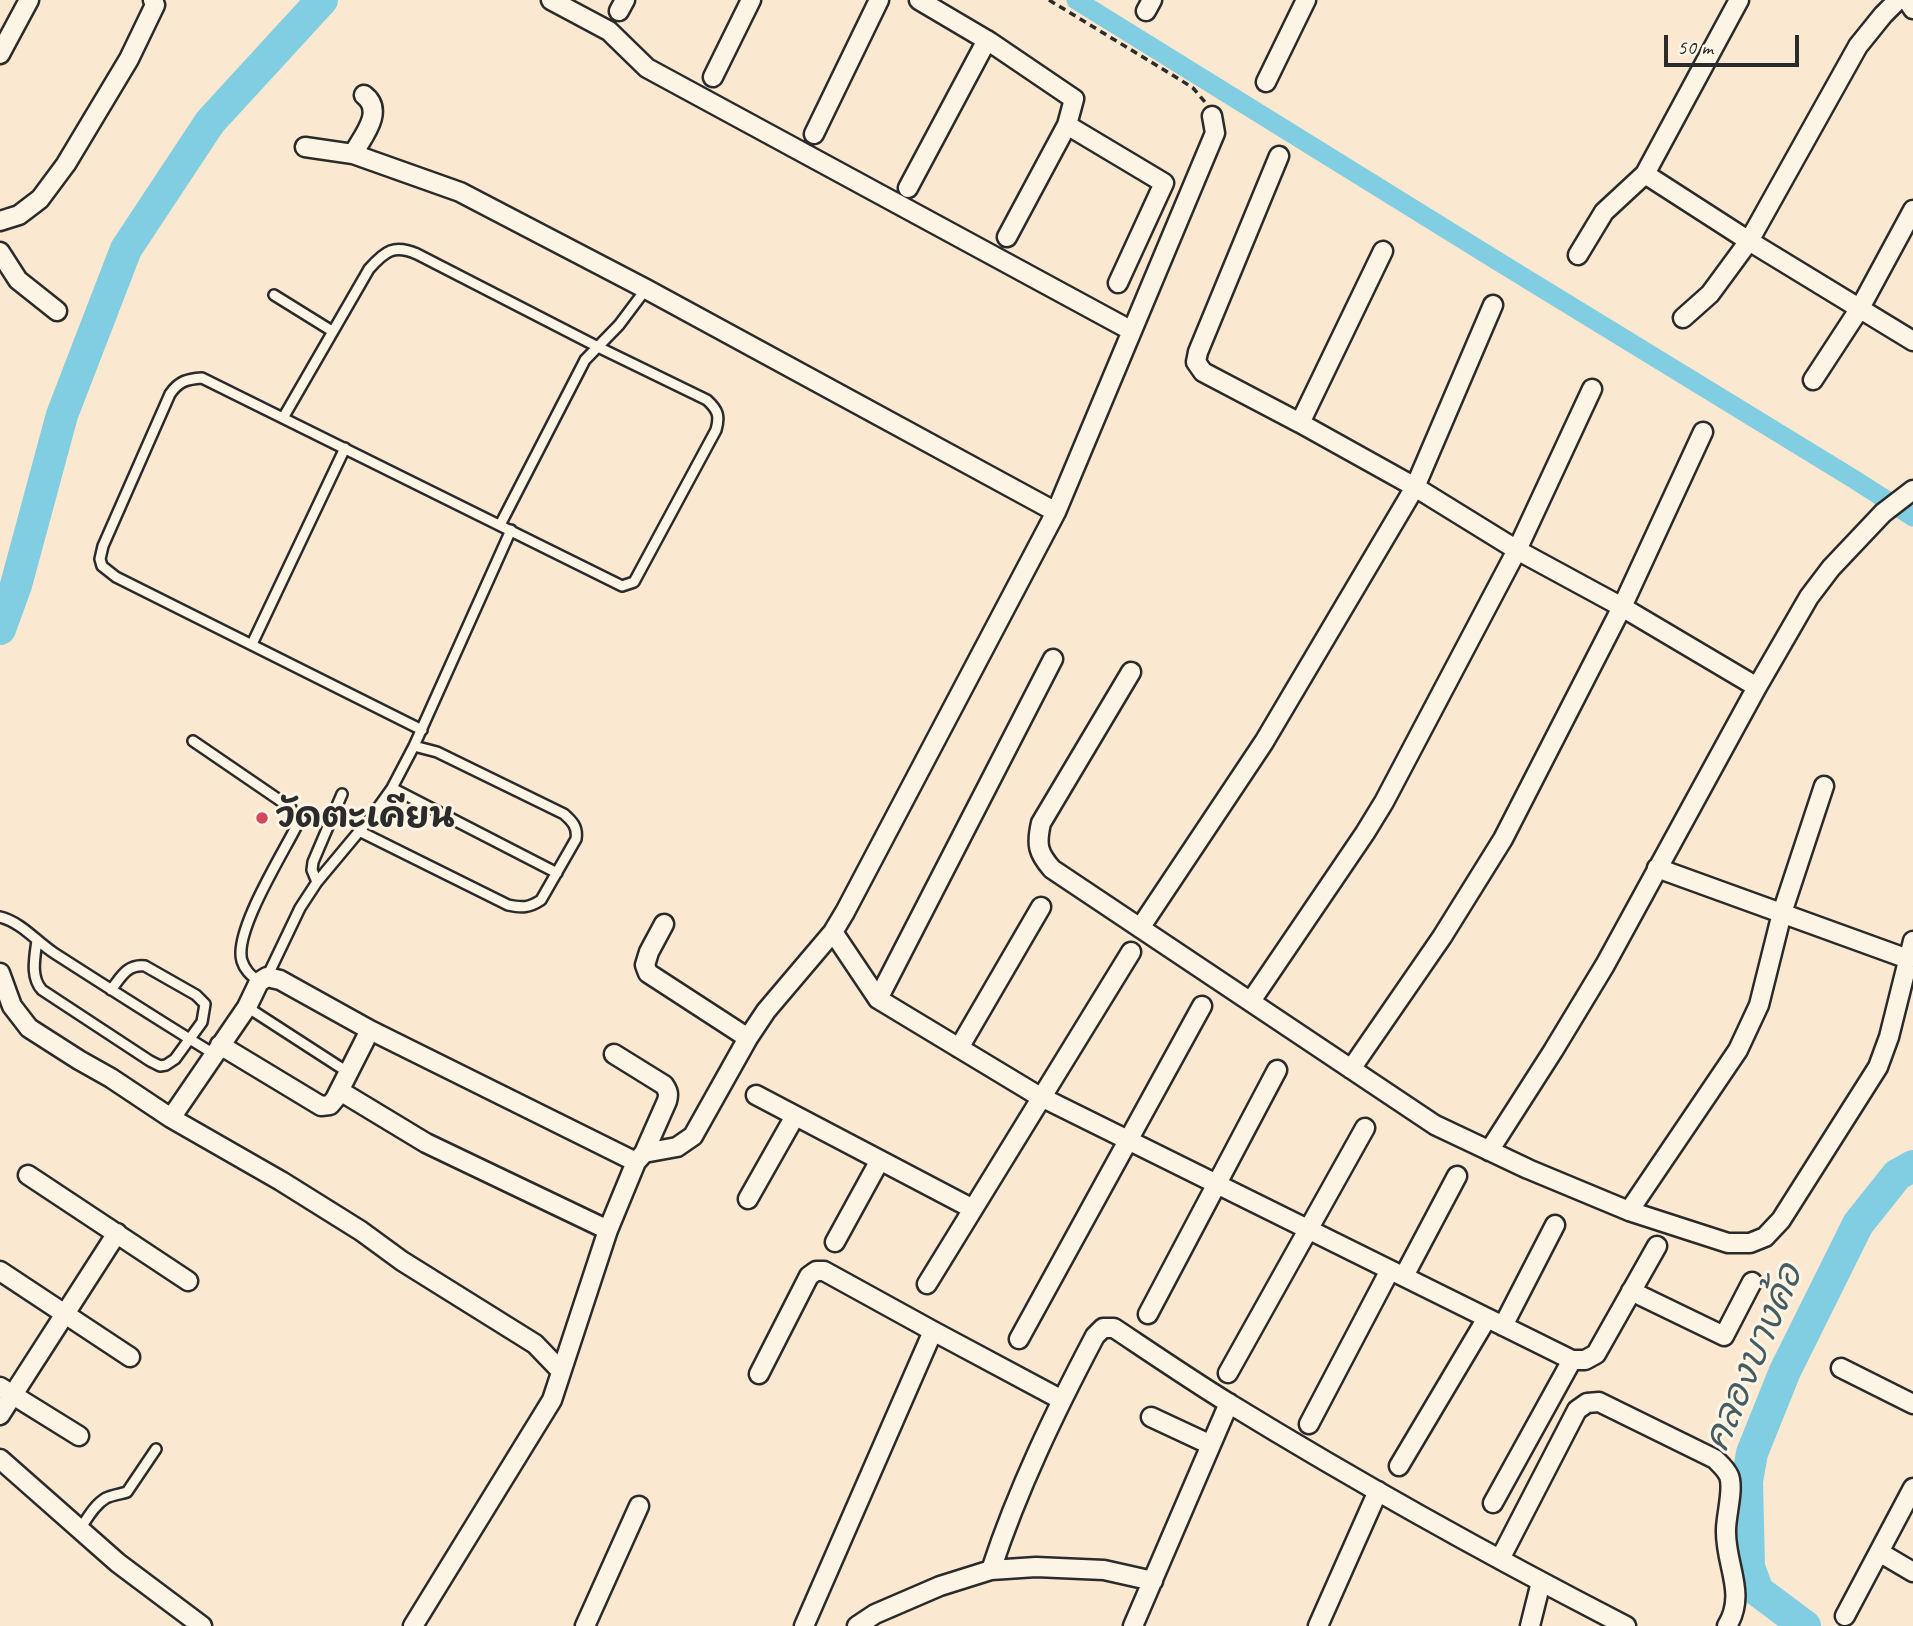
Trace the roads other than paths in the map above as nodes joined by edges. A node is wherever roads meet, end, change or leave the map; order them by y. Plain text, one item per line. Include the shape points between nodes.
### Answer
1 (29, 0) edge
2 (153, 0) edge
3 (551, 0) edge
4 (751, 0) edge
5 (880, 0) edge
6 (919, 0) edge
7 (1306, 0) edge
8 (1739, 0) edge
9 (1898, 0) edge
10 (1907, 0) edge
11 (1913, 9) edge
12 (986, 40) junction
13 (0, 54) edge
14 (713, 77) dead end
15 (1266, 82) dead end
16 (364, 95) dead end
17 (1212, 117) road end
18 (1067, 125) junction
19 (814, 134) dead end
20 (305, 148) dead end
21 (353, 154) junction
22 (1279, 156) dead end
23 (1645, 174) junction
24 (908, 188) dead end
25 (1913, 209) edge
26 (0, 221) edge
27 (1007, 237) dead end
28 (1749, 241) junction
29 (1383, 251) dead end
30 (0, 252) edge
31 (1578, 255) dead end
32 (1118, 283) dead end
33 (646, 289) junction
34 (274, 295) dead end
35 (1493, 305) dead end
36 (1860, 308) junction
37 (57, 311) dead end
38 (1683, 318) dead end
39 (332, 331) junction
40 (1132, 331) junction
41 (1913, 341) edge
42 (598, 347) junction
43 (1813, 380) dead end
44 (1592, 389) dead end
45 (282, 418) junction
46 (1300, 423) junction
47 (1703, 432) dead end
48 (345, 449) junction
49 (1415, 487) junction
50 (1913, 490) edge
51 (1056, 512) junction
52 (500, 525) junction
53 (511, 530) junction
54 (1517, 550) junction
55 (1622, 607) junction
56 (252, 644) junction
57 (1053, 659) dead end
58 (1130, 671) dead end
59 (1758, 687) junction
60 (422, 730) junction
61 (193, 741) dead end
62 (414, 746) junction
63 (1824, 786) dead end
64 (392, 788) junction
65 (342, 794) dead end
66 (360, 832) junction
67 (1657, 868) junction
68 (556, 873) junction
69 (317, 882) junction
70 (1041, 907) dead end
71 (1782, 913) junction
72 (0, 917) edge
73 (664, 924) dead end
74 (1140, 928) junction
75 (833, 932) junction
76 (37, 940) junction
77 (1913, 941) edge
78 (1131, 951) dead end
79 (1908, 959) junction
80 (0, 973) edge
81 (263, 979) junction
82 (111, 990) junction
83 (878, 999) junction
84 (1251, 1001) junction
85 (1202, 1006) dead end
86 (247, 1007) junction
87 (370, 1030) junction
88 (189, 1038) junction
89 (748, 1038) junction
90 (959, 1048) junction
91 (217, 1050) junction
92 (614, 1054) dead end
93 (1351, 1069) junction
94 (1278, 1070) dead end
95 (349, 1073) junction
96 (340, 1091) junction
97 (755, 1095) dead end
98 (1042, 1097) junction
99 (795, 1116) junction
100 (171, 1118) junction
101 (1365, 1128) dead end
102 (1128, 1140) junction
103 (1489, 1151) junction
104 (640, 1158) junction
105 (880, 1160) junction
106 (28, 1175) dead end
107 (1457, 1176) dead end
108 (1217, 1184) junction
109 (748, 1199) dead end
110 (973, 1209) junction
111 (1629, 1211) junction
112 (1555, 1225) dead end
113 (1308, 1229) junction
114 (608, 1230) junction
115 (117, 1233) junction
116 (835, 1242) dead end
117 (1657, 1246) dead end
118 (0, 1271) edge
119 (1397, 1273) junction
120 (188, 1281) dead end
121 (1752, 1282) dead end
122 (927, 1284) dead end
123 (1631, 1292) junction
124 (63, 1314) junction
125 (1148, 1314) dead end
126 (1495, 1322) junction
127 (933, 1331) junction
128 (1019, 1339) dead end
129 (130, 1357) dead end
130 (1572, 1360) junction
131 (1841, 1367) dead end
132 (561, 1371) junction
133 (1228, 1373) dead end
134 (759, 1374) dead end
135 (6, 1391) edge
136 (1062, 1400) junction
137 (1229, 1404) junction
138 (1913, 1404) edge
139 (0, 1415) edge
140 (1152, 1417) dead end
141 (1310, 1424) dead end
142 (79, 1436) dead end
143 (1212, 1444) junction
144 (156, 1449) dead end
145 (0, 1459) edge
146 (1399, 1466) dead end
147 (1913, 1488) edge
148 (1378, 1491) junction
149 (1493, 1503) dead end
150 (639, 1506) dead end
151 (80, 1530) junction
152 (1879, 1552) junction
153 (1500, 1559) junction
154 (991, 1570) junction
155 (1913, 1572) edge
156 (1153, 1581) junction
157 (1541, 1582) junction
158 (1845, 1616) dead end
159 (202, 1626) edge
160 (413, 1626) edge
161 (585, 1626) edge
162 (804, 1626) edge
163 (857, 1626) edge
164 (1133, 1626) edge
165 (1318, 1626) edge
166 (1530, 1626) edge
167 (1626, 1626) edge
168 (1727, 1626) edge

1 - 13 street
2 - 26 street via 155,5 129,60 66,164 40,199 19,215
3 - 40 street via 609,31 647,68
4 - 14 street
5 - 19 street
6 - 12 street
7 - 15 street
8 - 23 street
9 - 28 street via 1858,46
10 - 11 street
12 - 18 street via 1074,99
12 - 24 street
16 - 21 street via 374,112
17 - 40 street via 1215,133
18 - 27 street
18 - 32 street via 1164,183
20 - 21 street
21 - 33 street via 460,192
22 - 46 street via 1196,362 1203,372
23 - 28 street
23 - 31 street via 1604,212
25 - 36 street
28 - 36 street
28 - 38 street via 1710,294
29 - 46 street
30 - 37 street via 18,280
33 - 42 lane
33 - 51 street
34 - 39 lane
35 - 49 street
36 - 41 street
36 - 43 street
39 - 42 lane via 369,269 392,249 407,250
39 - 45 lane
40 - 51 street
42 - 52 lane via 586,360
42 - 53 lane via 708,400 718,412 716,430 634,582 626,586
44 - 54 street
45 - 48 lane
45 - 56 lane via 202,378 176,385 100,559 116,577 144,593
46 - 49 street
47 - 55 street
48 - 52 lane
48 - 56 lane
49 - 54 street
49 - 74 street via 1264,742
50 - 59 street via 1883,513 1831,568 1809,597
51 - 75 street
52 - 53 lane
53 - 60 lane
54 - 55 street
54 - 84 street via 1378,812
55 - 59 street
55 - 93 street via 1503,838
56 - 60 lane
57 - 83 street
58 - 74 street via 1041,823 1037,839 1041,856 1052,869
59 - 67 street
60 - 62 lane
61 - 81 lane via 291,808 294,818 296,827 244,936 241,959 247,971
62 - 64 lane
62 - 68 lane via 437,752 564,814 577,832
63 - 71 street
64 - 66 lane
64 - 68 lane
65 - 69 lane via 313,862
66 - 68 lane via 522,908 541,900
66 - 69 lane
67 - 71 street
67 - 103 street via 1605,965
69 - 81 lane
70 - 90 street
71 - 79 street
71 - 111 street via 1749,1029
72 - 76 lane
73 - 89 street via 649,952 648,973
74 - 84 street
75 - 83 street
75 - 89 street
76 - 82 lane
76 - 88 lane via 34,967 42,990 150,1061 166,1065
77 - 79 street
78 - 98 street
79 - 111 street via 1878,1067 1781,1220 1765,1237 1728,1243
80 - 100 street via 12,1006 29,1028
81 - 86 street
81 - 87 street via 280,980
82 - 88 lane
82 - 88 lane via 124,972 137,965 196,995 205,1004 205,1013
83 - 90 street
84 - 93 street
85 - 102 street
86 - 91 street
86 - 95 lane
87 - 95 street
87 - 104 street
88 - 91 lane
89 - 104 street via 693,1136 677,1147
90 - 98 street
91 - 96 street via 321,1106 330,1105
91 - 100 street
92 - 104 street via 668,1090
93 - 103 street via 1435,1125
94 - 108 street
95 - 96 street
96 - 114 street via 426,1143
97 - 99 street
98 - 102 street
98 - 110 street
99 - 105 street
99 - 109 street
100 - 132 street via 361,1231 413,1269 535,1344
101 - 113 street
102 - 108 street
102 - 128 street
103 - 111 street
104 - 114 street
105 - 110 street
105 - 116 street
106 - 115 street
107 - 119 street
108 - 113 street
108 - 125 street
110 - 122 street
112 - 126 street
113 - 119 street
113 - 133 street
114 - 132 street
115 - 120 street
115 - 124 street
117 - 123 street
118 - 124 street
119 - 126 street
119 - 141 street
121 - 123 street via 1724,1336
123 - 130 street via 1596,1354
124 - 129 street
124 - 135 street
126 - 130 street
126 - 146 street
127 - 134 street via 824,1271 816,1271 809,1276
127 - 136 street
127 - 162 street
130 - 149 street
131 - 138 street
132 - 160 street via 552,1400
135 - 139 street
135 - 142 street
136 - 137 street via 1095,1336 1103,1328 1114,1328
136 - 154 street via 1008,1520
137 - 143 street
137 - 148 street
140 - 143 street
143 - 156 street
144 - 151 lane via 127,1492 107,1497
145 - 151 street
147 - 152 street
148 - 153 street
148 - 165 street
150 - 161 street
151 - 159 street
152 - 155 street
152 - 158 street
153 - 157 street
153 - 168 street via 1577,1410 1599,1402 1715,1459 1730,1477 1726,1531 1737,1595
154 - 156 street via 1104,1570
154 - 163 street via 940,1586
156 - 164 street
157 - 166 street
157 - 167 street

